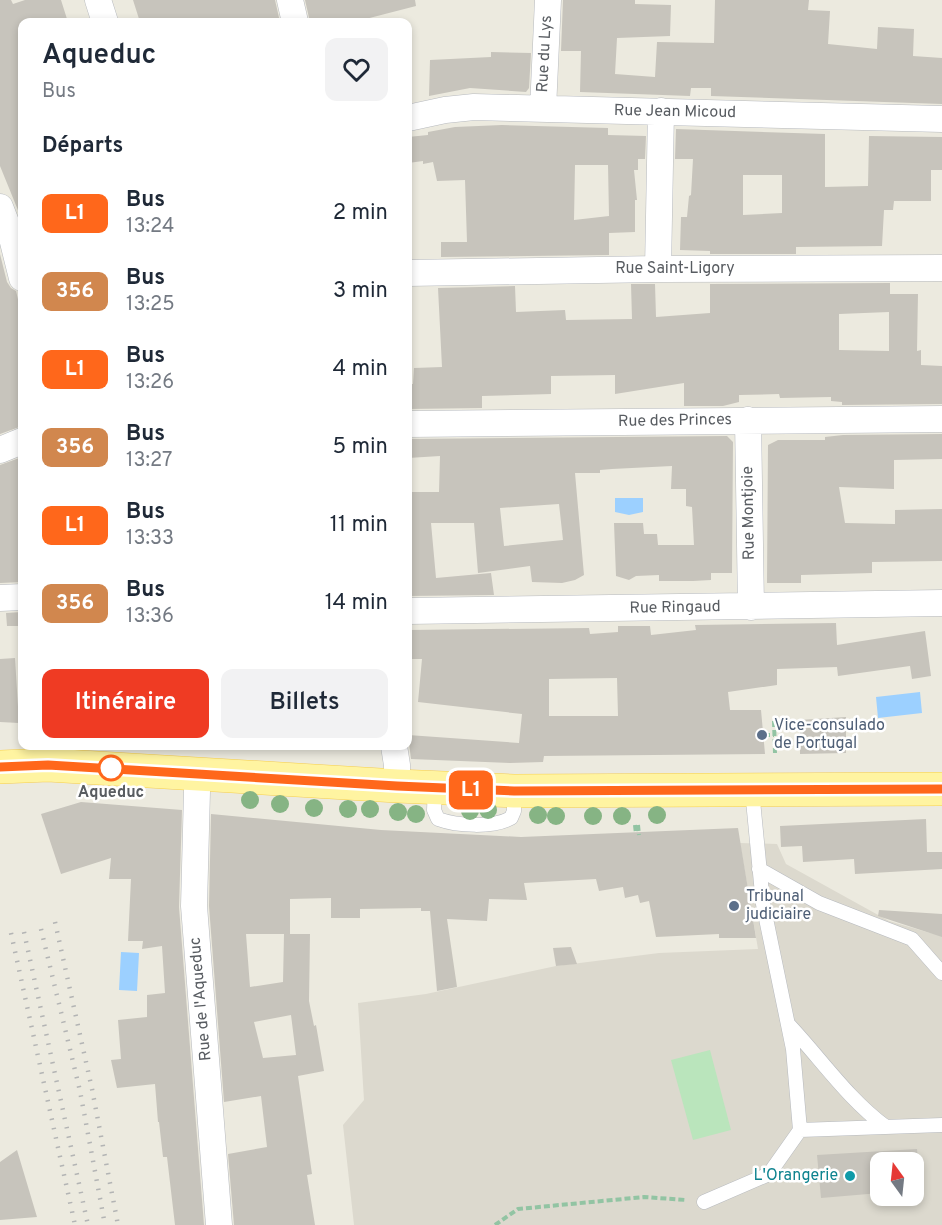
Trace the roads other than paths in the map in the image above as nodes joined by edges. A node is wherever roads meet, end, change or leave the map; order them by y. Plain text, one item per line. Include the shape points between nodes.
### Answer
1 (98, 0) edge
2 (290, 0) edge
3 (548, 0) edge
4 (104, 18) edge
5 (294, 18) edge
6 (543, 109) junction
7 (661, 111) junction
8 (412, 117) edge
9 (942, 119) edge
10 (0, 207) edge
11 (12, 238) edge
12 (18, 262) edge
13 (942, 268) edge
14 (658, 269) junction
15 (412, 273) edge
16 (942, 419) edge
17 (748, 420) junction
18 (412, 424) edge
19 (18, 443) edge
20 (0, 450) edge
21 (18, 597) edge
22 (0, 598) edge
23 (942, 603) edge
24 (751, 607) junction
25 (412, 611) edge
26 (395, 750) edge
27 (0, 767) edge
28 (199, 773) junction
29 (397, 786) junction
30 (942, 789) edge
31 (752, 790) junction
32 (759, 869) junction
33 (942, 973) edge
34 (788, 1024) junction
35 (942, 1125) edge
36 (886, 1127) junction
37 (800, 1130) junction
38 (704, 1202) road end
39 (219, 1225) edge

1 - 4 street
2 - 5 street
3 - 6 street, Rue du Lys
6 - 7 street, Rue Jean Micoud
6 - 8 street, Rue Jean Micoud via 474,107
7 - 9 street, Rue Jean Micoud
7 - 14 street
10 - 11 street
11 - 12 street
13 - 14 street, Rue Saint-Ligory
14 - 15 street, Rue Saint-Ligory
16 - 17 street, Rue des Princes
17 - 18 street, Rue des Princes
17 - 24 street, Rue Montjoie
19 - 20 street
21 - 22 street
23 - 24 street, Rue Ringaud
24 - 25 street, Rue Ringaud
26 - 29 street
27 - 28 main road via 48,765
28 - 29 main road
28 - 39 street, Rue de l'Aqueduc via 194,906
29 - 31 main road via 514,791
30 - 31 main road
31 - 32 lane
32 - 33 lane via 819,903 912,939
32 - 34 lane
34 - 36 lane via 868,1114
34 - 37 lane
35 - 36 lane
36 - 37 lane
37 - 38 lane via 769,1174

